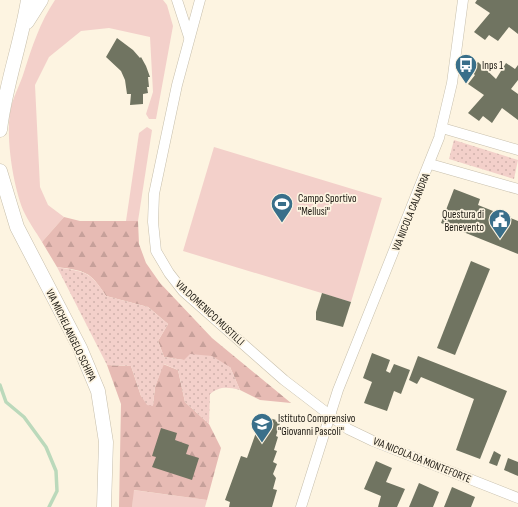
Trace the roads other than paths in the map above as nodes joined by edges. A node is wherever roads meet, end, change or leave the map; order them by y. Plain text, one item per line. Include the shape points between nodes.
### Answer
1 (28, 0) edge
2 (41, 0) edge
3 (177, 0) edge
4 (200, 0) edge
5 (463, 0) edge
6 (24, 28) junction
7 (189, 37) junction
8 (442, 128) junction
9 (0, 130) edge
10 (518, 150) edge
11 (430, 164) junction
12 (0, 171) edge
13 (518, 189) edge
14 (329, 416) junction
15 (518, 498) edge
16 (104, 507) edge
17 (301, 507) edge

1 - 6 main road
2 - 6 main road
3 - 7 street
4 - 7 street, VIA DOMENICO MUSTILLI
5 - 8 street, VIA NICOLA CALANDRA via 452,83
6 - 9 main road via 3,107
7 - 14 street, VIA DOMENICO MUSTILLI via 154,194 156,251 183,291
8 - 10 street
8 - 11 street, VIA NICOLA CALANDRA
11 - 13 street
11 - 14 street, VIA NICOLA CALANDRA
12 - 16 main road, VIA MICHELANGELO SCHIPA via 17,227 80,348 98,391 106,442
14 - 15 street, VIA NICOLA DA MONTEFORTE via 373,441
14 - 17 street, VIA NICOLA CALANDRA

